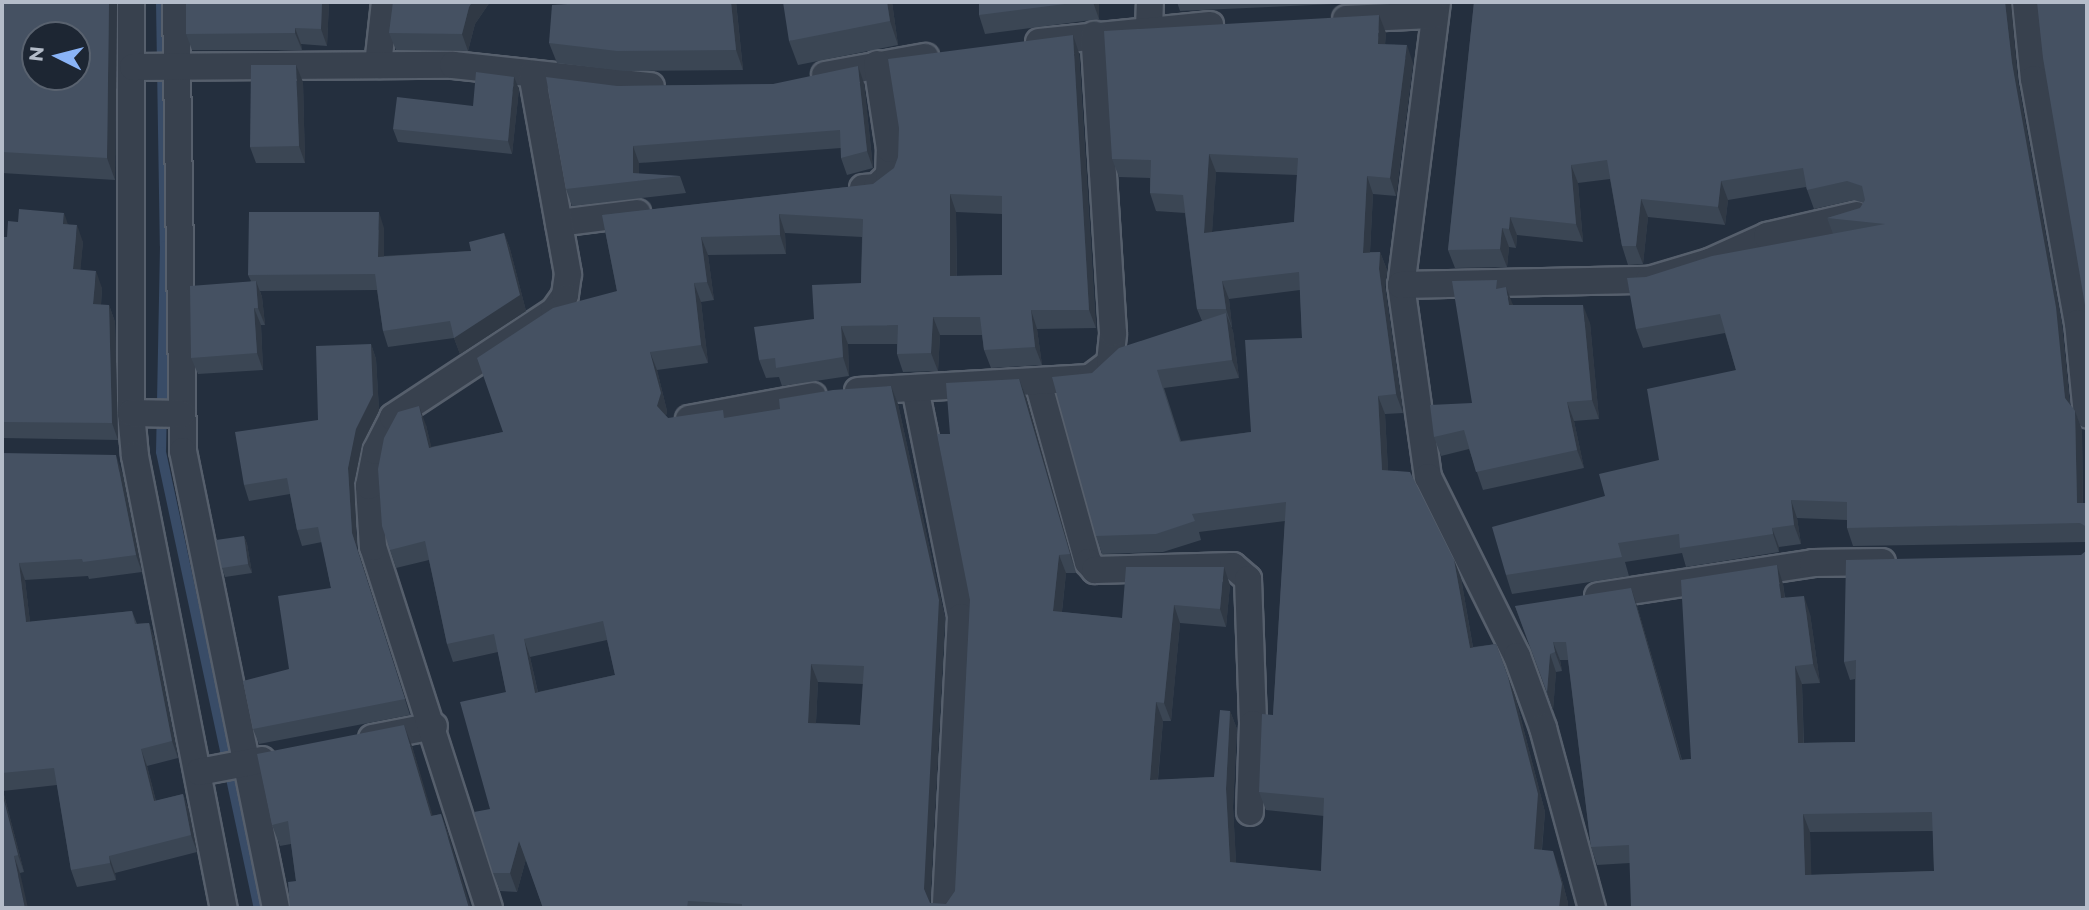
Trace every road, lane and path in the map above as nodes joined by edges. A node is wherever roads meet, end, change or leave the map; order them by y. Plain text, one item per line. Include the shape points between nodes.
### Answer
1 (131, 2) edge
2 (176, 2) edge
3 (385, 2) edge
4 (1150, 2) edge
5 (2026, 2) edge
6 (1436, 8) edge
7 (1326, 20) edge
8 (1231, 24) edge
9 (1149, 28) junction
10 (1094, 35) junction
11 (1012, 46) edge
12 (944, 55) edge
13 (877, 64) junction
14 (378, 65) junction
15 (133, 67) junction
16 (178, 68) junction
17 (532, 74) junction
18 (803, 80) edge
19 (675, 86) edge
20 (837, 191) edge
21 (665, 209) edge
22 (1857, 215) edge
23 (559, 223) junction
24 (1401, 285) junction
25 (1038, 382) junction
26 (915, 388) junction
27 (131, 413) junction
28 (182, 414) junction
29 (2087, 415) edge
30 (679, 421) edge
31 (108, 455) edge
32 (135, 456) junction
33 (1909, 561) edge
34 (1578, 600) edge
35 (1523, 608) edge
36 (1496, 612) junction
37 (434, 726) junction
38 (340, 744) edge
39 (287, 755) edge
40 (246, 763) junction
41 (199, 772) junction
42 (1250, 811) dead end
43 (224, 908) edge
44 (276, 908) edge
45 (489, 908) edge
46 (946, 908) edge
47 (1592, 908) edge

1 - 15 street
2 - 16 street
3 - 14 street
4 - 9 street
5 - 29 street via 2034,79 2078,323
6 - 7 street
6 - 24 street
8 - 9 street
9 - 10 street
10 - 11 street
10 - 25 street via 1113,333 1110,363 1090,378
12 - 13 street
13 - 18 street
13 - 20 street via 890,149 889,176 877,187
14 - 16 street
14 - 17 street via 453,65
15 - 16 street
15 - 27 street
16 - 28 street
17 - 19 street via 623,87
17 - 23 street
21 - 23 street
22 - 24 street via 1767,236 1709,262 1649,280 1580,285
23 - 37 street via 568,274 565,295 554,311 393,417 376,451 369,486 373,547
24 - 36 street via 1427,477
25 - 26 street
25 - 42 street via 1088,562 1095,570 1233,566 1248,579 1253,724
26 - 30 street via 838,392
26 - 46 street via 961,617
27 - 28 street
27 - 32 street
28 - 40 street via 183,451
31 - 32 street
32 - 41 street
33 - 34 street via 1813,563
35 - 36 street
36 - 47 street via 1543,728
37 - 38 street
37 - 45 street
39 - 40 street
40 - 41 street
40 - 44 street
41 - 43 street

